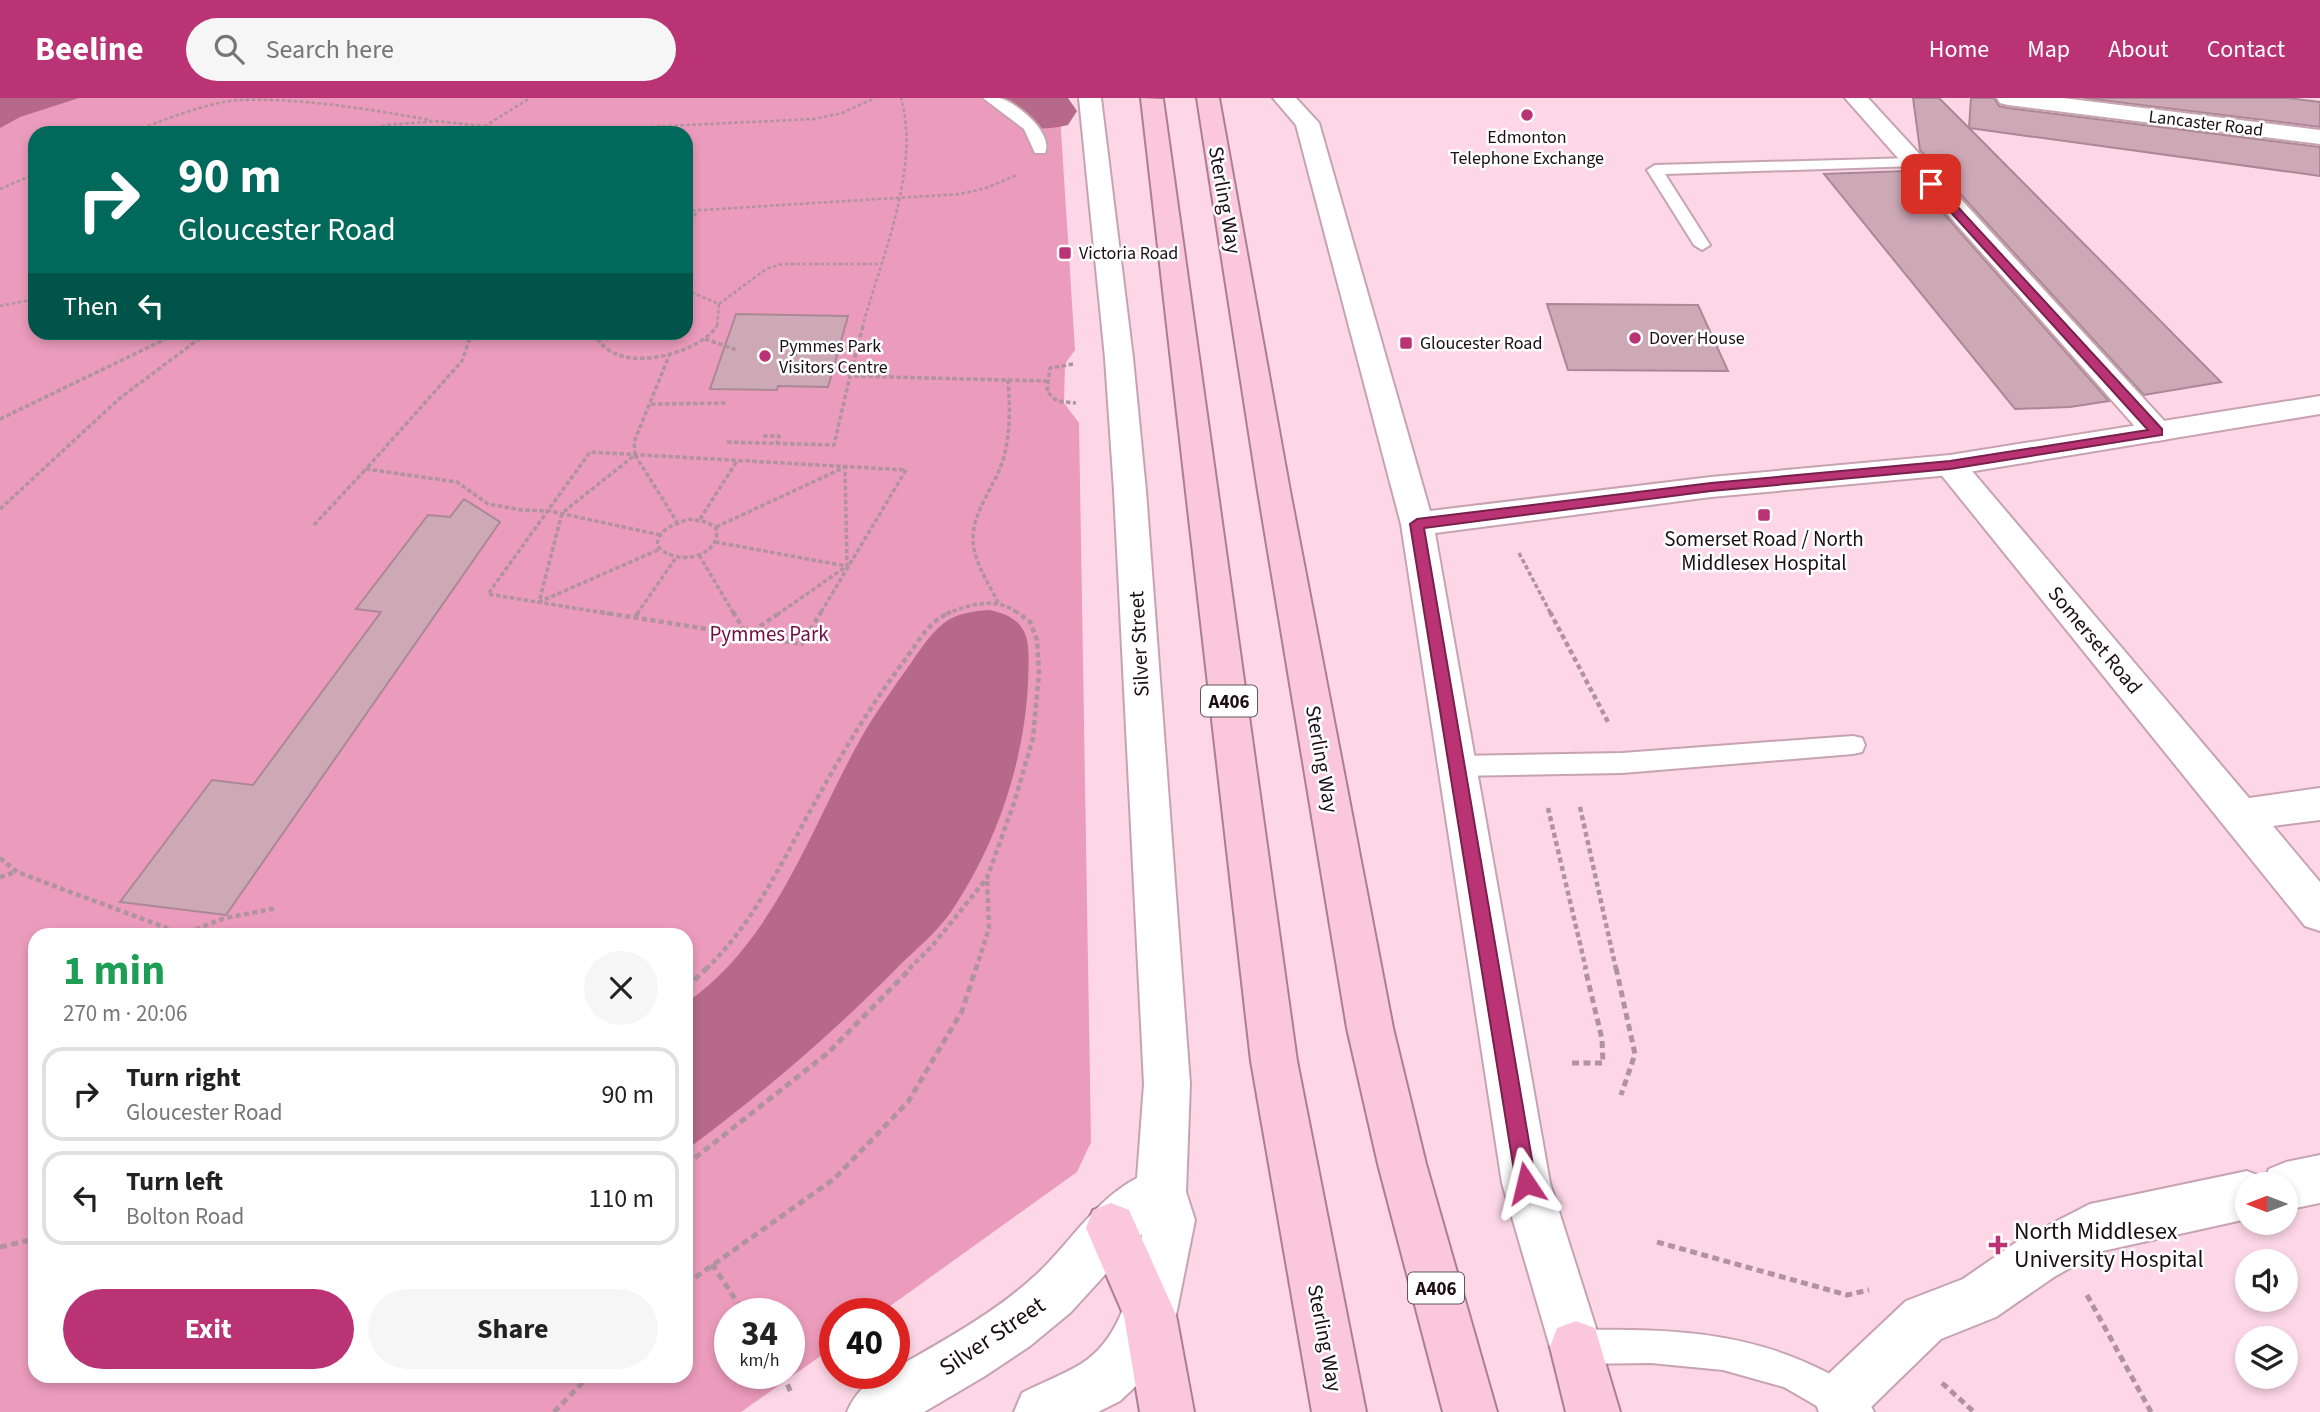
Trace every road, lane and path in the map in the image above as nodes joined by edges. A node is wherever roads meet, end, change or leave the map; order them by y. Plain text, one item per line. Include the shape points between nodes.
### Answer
1 (530, 98) edge
2 (875, 98) edge
3 (898, 98) edge
4 (990, 98) edge
5 (1090, 98) edge
6 (1208, 98) edge
7 (1284, 98) edge
8 (1856, 98) edge
9 (2008, 98) edge
10 (1152, 99) edge
11 (437, 121) junction
12 (147, 126) edge
13 (383, 126) edge
14 (474, 126) edge
15 (484, 126) edge
16 (665, 126) edge
17 (2320, 137) edge
18 (1040, 150) joint
19 (1912, 163) junction
20 (28, 177) edge
21 (0, 190) edge
22 (898, 198) junction
23 (693, 210) edge
24 (697, 210) junction
25 (693, 218) edge
26 (1702, 245) dead end
27 (879, 264) junction
28 (693, 293) edge
29 (28, 300) edge
30 (719, 304) junction
31 (0, 306) edge
32 (705, 339) junction
33 (163, 340) edge
34 (197, 340) edge
35 (469, 340) edge
36 (600, 340) edge
37 (798, 343) dead end
38 (857, 348) junction
39 (802, 349) junction
40 (737, 350) dead end
41 (669, 355) junction
42 (795, 355) dead end
43 (1065, 364) dead end
44 (850, 376) junction
45 (1008, 379) junction
46 (1047, 380) junction
47 (728, 403) dead end
48 (1064, 403) dead end
49 (651, 404) junction
50 (2320, 405) edge
51 (0, 419) edge
52 (2157, 432) junction
53 (764, 436) dead end
54 (727, 442) dead end
55 (777, 443) junction
56 (635, 455) junction
57 (738, 460) junction
58 (1950, 465) junction
59 (845, 467) junction
60 (366, 469) junction
61 (0, 509) edge
62 (550, 510) junction
63 (562, 513) junction
64 (699, 519) junction
65 (677, 522) junction
66 (1417, 524) junction
67 (314, 525) dead end
68 (716, 527) junction
69 (660, 535) junction
70 (715, 542) junction
71 (1516, 547) dead end
72 (658, 550) junction
73 (699, 555) junction
74 (675, 559) junction
75 (847, 566) junction
76 (539, 602) junction
77 (999, 603) junction
78 (635, 617) junction
79 (747, 635) junction
80 (1853, 745) dead end
81 (1622, 763) junction
82 (1455, 766) junction
83 (1546, 800) dead end
84 (1578, 800) dead end
85 (2320, 804) edge
86 (2240, 815) junction
87 (0, 858) edge
88 (17, 872) junction
89 (0, 877) edge
90 (987, 878) junction
91 (277, 908) dead end
92 (2320, 914) edge
93 (167, 928) edge
94 (199, 928) edge
95 (693, 982) edge
96 (1572, 1063) dead end
97 (1620, 1095) dead end
98 (693, 1160) edge
99 (2320, 1179) edge
100 (2298, 1184) edge
101 (1161, 1192) junction
102 (2235, 1198) edge
103 (1111, 1228) junction
104 (28, 1241) edge
105 (1657, 1242) dead end
106 (0, 1247) edge
107 (712, 1264) junction
108 (693, 1279) edge
109 (2081, 1284) dead end
110 (1872, 1289) dead end
111 (734, 1298) edge
112 (1150, 1315) junction
113 (1576, 1348) junction
114 (582, 1383) edge
115 (789, 1389) edge
116 (792, 1395) dead end
117 (1850, 1408) edge
118 (554, 1412) edge
119 (874, 1412) edge
120 (1041, 1412) edge
121 (1167, 1412) edge
122 (1339, 1412) edge
123 (1470, 1412) edge
124 (1592, 1412) edge
125 (2151, 1412) edge

1 - 15 path
2 - 16 path via 814,119
3 - 22 path via 906,110 907,146
4 - 18 lane via 1035,130
5 - 101 street, Silver Street via 1130,491 1167,1084
6 - 123 highway, Sterling Way / A406 via 1370,1028
7 - 66 street via 1314,112
8 - 19 street
9 - 17 street, Lancaster Road
10 - 122 highway, Sterling Way / A406 via 1274,1060
11 - 12 path via 306,99 236,100
11 - 13 path
11 - 14 path
18 - 22 path via 1026,169 986,188
19 - 26 lane via 1655,170
19 - 52 street
20 - 21 path
22 - 24 path
22 - 27 path
23 - 24 path
24 - 25 path
27 - 30 path via 782,264 766,269
27 - 38 path
28 - 30 path
29 - 31 path
30 - 32 path via 717,328
32 - 40 path
32 - 41 path
33 - 51 path
34 - 61 path via 120,398
35 - 60 path via 462,361
36 - 41 path via 612,353 632,358
37 - 39 path
38 - 39 path
38 - 44 path
39 - 42 path
41 - 49 path
43 - 46 path via 1050,368
44 - 45 path
44 - 55 path via 834,445
45 - 46 path
45 - 77 path via 1011,406 1003,463 973,538
46 - 48 path via 1051,398
47 - 49 path
49 - 56 path via 634,442
50 - 52 street
52 - 58 street
53 - 55 path via 779,436
54 - 55 path
56 - 57 path
56 - 62 path via 590,452
56 - 63 path
56 - 65 path
57 - 59 path
57 - 64 path
58 - 66 street via 1711,487
58 - 86 street, Somerset Road
59 - 68 path
59 - 75 path
59 - 75 path via 906,470
60 - 62 path via 457,482 488,504
60 - 67 path
62 - 63 path
62 - 76 path via 488,594
63 - 69 path
63 - 76 path
64 - 65 path
64 - 68 path
65 - 69 path
66 - 82 street
68 - 70 path
69 - 72 path
70 - 73 path
70 - 75 path
71 - 81 path via 1613,730
72 - 74 path
72 - 76 path
73 - 74 path
73 - 79 path
74 - 78 path
75 - 79 path
75 - 79 path via 802,644
76 - 78 path
77 - 90 path via 1030,622 1040,673 1033,738
77 - 95 path via 970,604 945,614 912,648 846,746 759,905 727,950
78 - 79 path
80 - 81 lane
81 - 82 lane
82 - 113 street via 1526,1183
83 - 96 path via 1602,1039 1603,1063
84 - 97 path via 1635,1054
85 - 86 street
86 - 92 street, Somerset Road
87 - 88 path
88 - 89 path
88 - 93 path
90 - 98 path via 933,945 830,1052
90 - 107 path via 989,928 962,1011 908,1102 834,1178
91 - 94 path
99 - 100 street
101 - 103 street, Silver Street via 1142,1200
101 - 112 street, Silver Street via 1170,1220
102 - 117 street via 2090,1229 1978,1299 1924,1319
103 - 112 highway
103 - 119 street, Silver Street via 1055,1294 1007,1331
104 - 106 path
105 - 110 path via 1847,1294
107 - 108 path
107 - 111 path
109 - 125 path
112 - 120 street, Silver Street via 1121,1363 1101,1382
112 - 121 highway
113 - 117 lane via 1682,1347 1740,1355 1792,1373
113 - 124 highway
114 - 118 path
115 - 116 path

